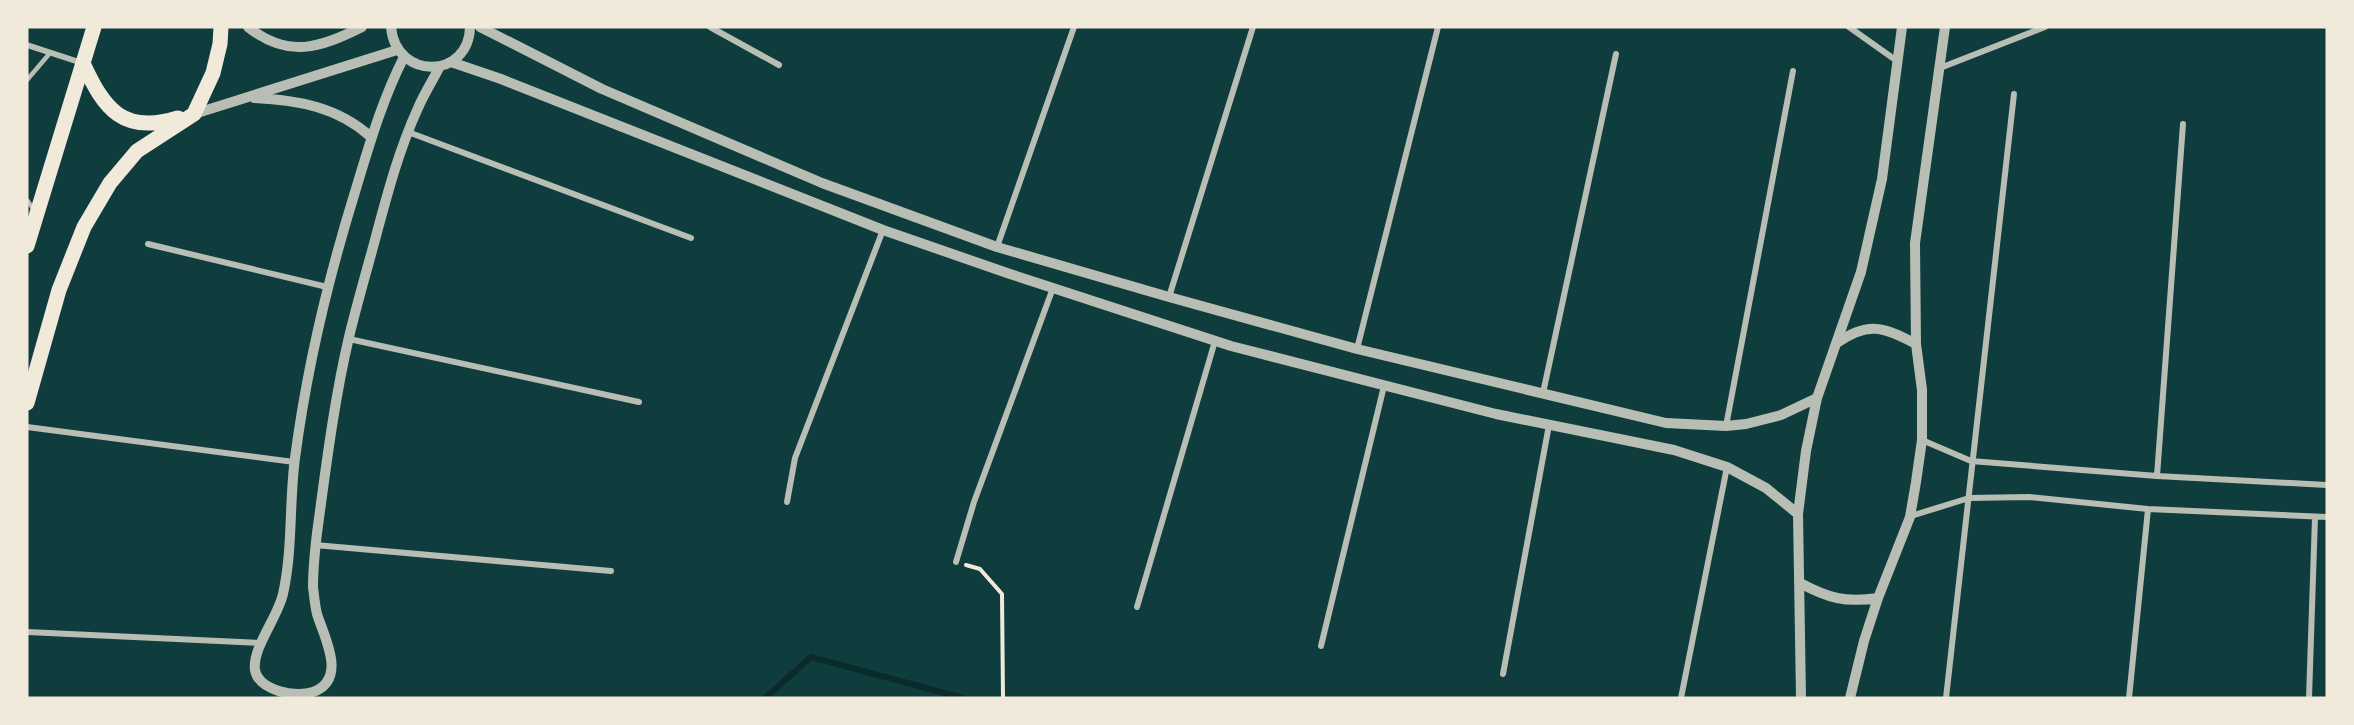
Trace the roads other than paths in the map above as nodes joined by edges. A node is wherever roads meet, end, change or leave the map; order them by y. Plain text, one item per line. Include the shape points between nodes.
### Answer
1 (94, 27) edge
2 (221, 27) edge
3 (248, 27) edge
4 (362, 27) edge
5 (391, 27) edge
6 (470, 27) edge
7 (480, 27) edge
8 (710, 27) edge
9 (1074, 27) edge
10 (1253, 27) edge
11 (1438, 27) edge
12 (1849, 27) edge
13 (1902, 27) edge
14 (1945, 27) edge
15 (2045, 27) edge
16 (27, 45) edge
17 (50, 53) junction
18 (400, 53) junction
19 (1616, 54) dead end
20 (1897, 61) junction
21 (451, 62) junction
22 (83, 63) junction
23 (779, 64) dead end
24 (440, 66) junction
25 (1940, 68) junction
26 (1793, 71) dead end
27 (27, 80) edge
28 (2014, 94) dead end
29 (245, 98) junction
30 (194, 114) junction
31 (2183, 124) dead end
32 (408, 132) junction
33 (371, 137) junction
34 (27, 200) edge
35 (37, 214) junction
36 (883, 230) junction
37 (691, 238) dead end
38 (148, 244) dead end
39 (27, 246) edge
40 (997, 247) junction
41 (327, 287) junction
42 (1053, 288) junction
43 (1169, 297) junction
44 (349, 339) junction
45 (1215, 341) junction
46 (1837, 343) junction
47 (1916, 344) junction
48 (1356, 349) junction
49 (1384, 386) junction
50 (1543, 393) junction
51 (1817, 398) junction
52 (639, 402) dead end
53 (27, 403) edge
54 (1549, 425) junction
55 (1726, 426) junction
56 (27, 427) edge
57 (1922, 440) junction
58 (1971, 461) junction
59 (294, 462) junction
60 (1727, 467) junction
61 (2157, 476) junction
62 (2327, 485) edge
63 (1969, 498) junction
64 (787, 502) dead end
65 (2148, 509) junction
66 (1798, 514) junction
67 (1910, 517) junction
68 (2316, 517) junction
69 (2327, 517) edge
70 (315, 545) junction
71 (956, 562) road end
72 (611, 571) dead end
73 (1800, 584) junction
74 (1878, 598) junction
75 (1137, 608) dead end
76 (27, 632) edge
77 (262, 643) junction
78 (1321, 646) dead end
79 (1503, 674) dead end
80 (1681, 698) edge
81 (1801, 698) edge
82 (1850, 698) edge
83 (1946, 698) edge
84 (2129, 698) edge
85 (2309, 698) edge

1 - 22 main road
2 - 30 main road via 213,73
3 - 4 street via 280,46 301,48
5 - 18 street
6 - 21 street via 466,44
7 - 40 street via 613,94 822,183
8 - 23 street
9 - 40 street
10 - 43 street
11 - 48 street
12 - 20 street
13 - 20 street
14 - 25 street
15 - 25 street
16 - 17 street
17 - 22 street
17 - 27 lane
18 - 24 street via 421,66
18 - 29 street
18 - 33 street
19 - 50 street
20 - 46 street via 1879,191 1861,272
21 - 24 street
21 - 36 street
22 - 30 main road via 98,95 117,114 143,124 161,124
22 - 35 main road
24 - 32 street
25 - 47 street via 1915,243
26 - 55 street
28 - 58 street
29 - 30 street
29 - 33 street via 274,99 336,112
30 - 53 main road via 137,151 110,183 84,226 59,290
31 - 61 street
32 - 37 street
32 - 44 street
33 - 41 street
34 - 35 lane
35 - 39 main road
36 - 42 street
36 - 64 street via 795,458
38 - 41 street
40 - 43 street
41 - 59 street
42 - 45 street
42 - 71 street via 974,502
43 - 48 street
44 - 52 street
44 - 70 street via 329,437
45 - 49 street
45 - 75 street
46 - 47 street via 1853,332 1880,329
46 - 51 street
47 - 57 street via 1922,390
48 - 50 street
49 - 54 street
49 - 78 street
50 - 55 street via 1666,423
51 - 55 street via 1781,415
51 - 66 street
54 - 60 street via 1674,450
54 - 79 street
56 - 59 street
57 - 58 street
57 - 67 street
58 - 61 street
58 - 63 street
59 - 77 street via 283,596
60 - 66 street via 1766,488
60 - 80 street
61 - 62 street
63 - 65 street via 2029,497
63 - 67 street
63 - 83 street
65 - 68 street
65 - 84 street
66 - 73 street
67 - 74 street
68 - 69 street
68 - 85 street
70 - 72 street
70 - 77 street via 316,613 332,654 326,682 318,691 305,695 265,685 255,667
73 - 74 street via 1842,600
73 - 81 street
74 - 82 street
76 - 77 street

